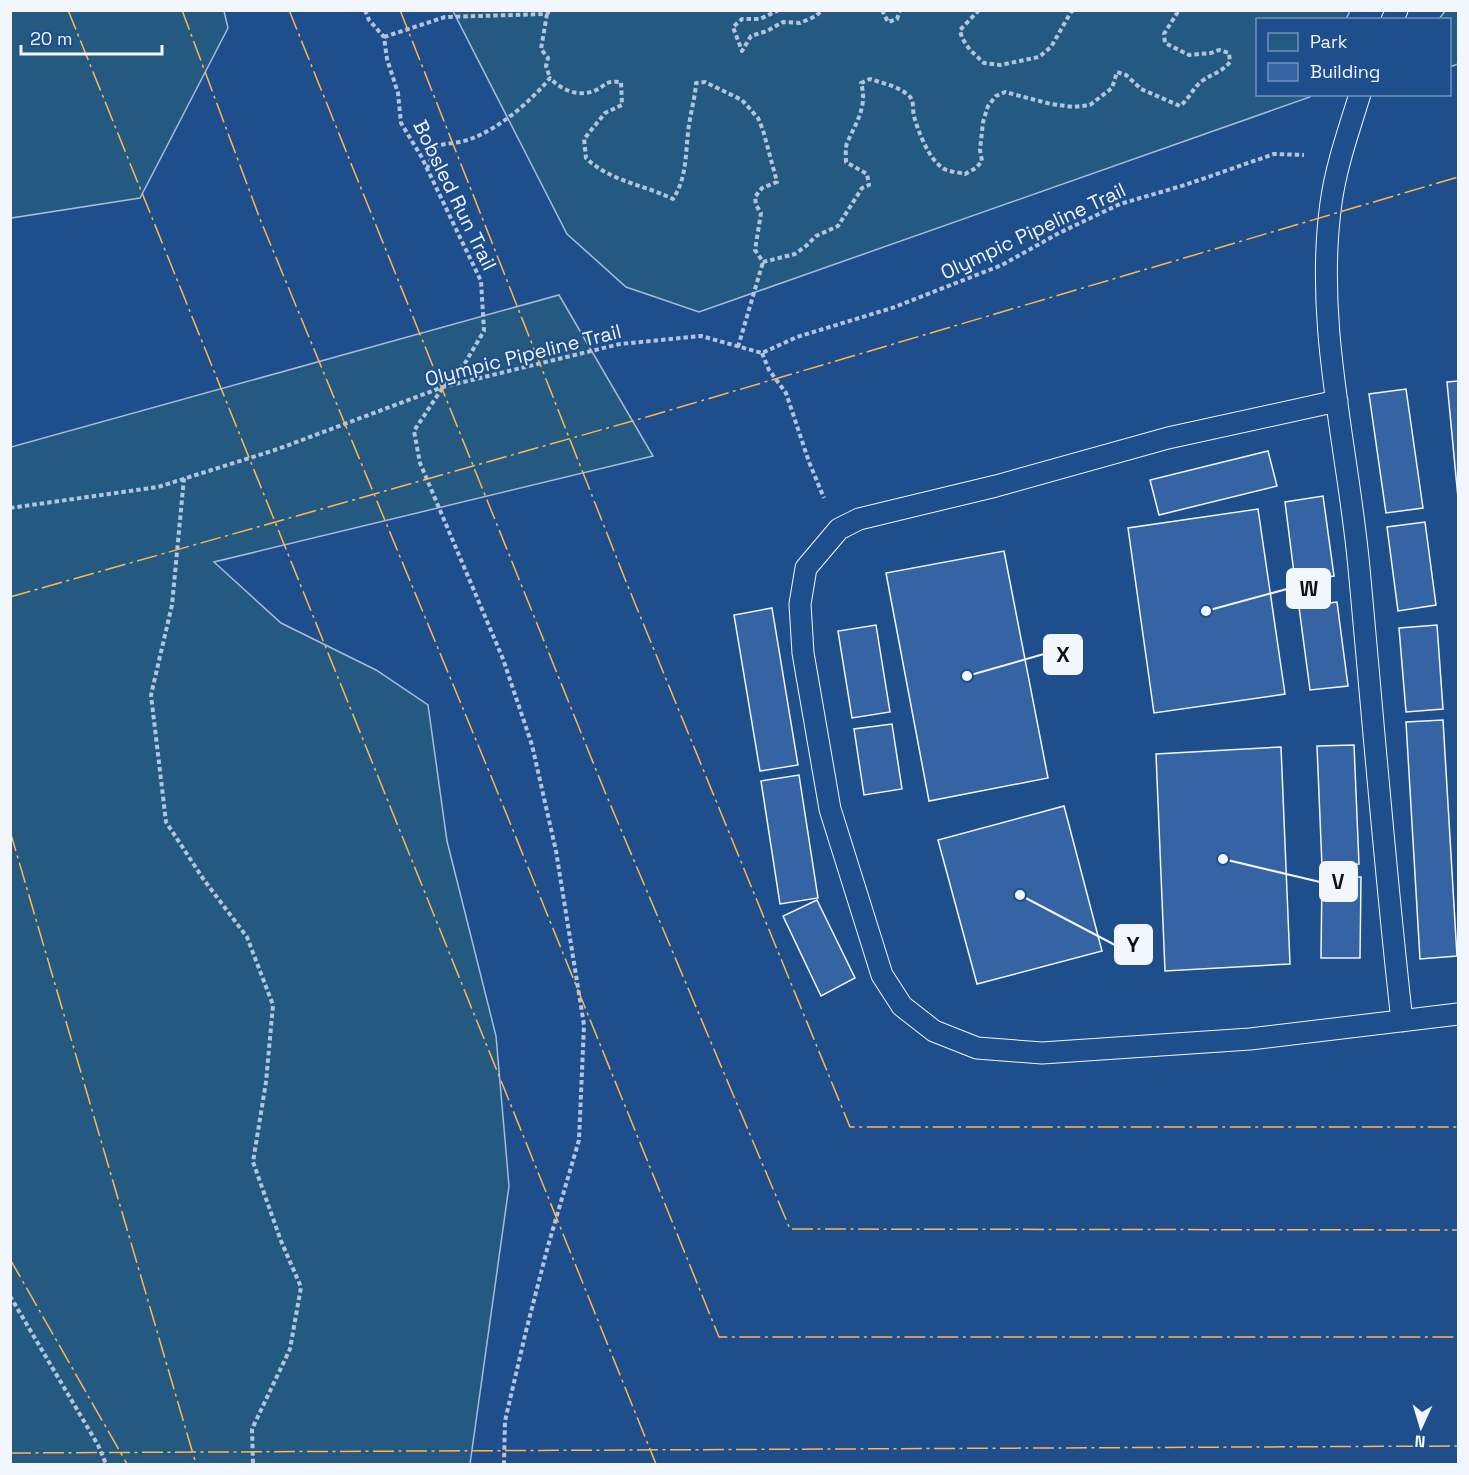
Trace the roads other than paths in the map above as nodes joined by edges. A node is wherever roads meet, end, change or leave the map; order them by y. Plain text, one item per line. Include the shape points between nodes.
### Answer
1 (1359, 96) edge
2 (1337, 401) junction
3 (1458, 1014) edge
4 (1402, 1021) junction

1 - 2 lane via 1331,203 1327,258 1329,339
2 - 4 lane via 1359,564
2 - 4 lane via 1168,438 859,519 839,529 807,568 800,604 803,653 830,809 882,975 902,1006 934,1031 977,1048 1042,1053 1250,1039
3 - 4 lane

